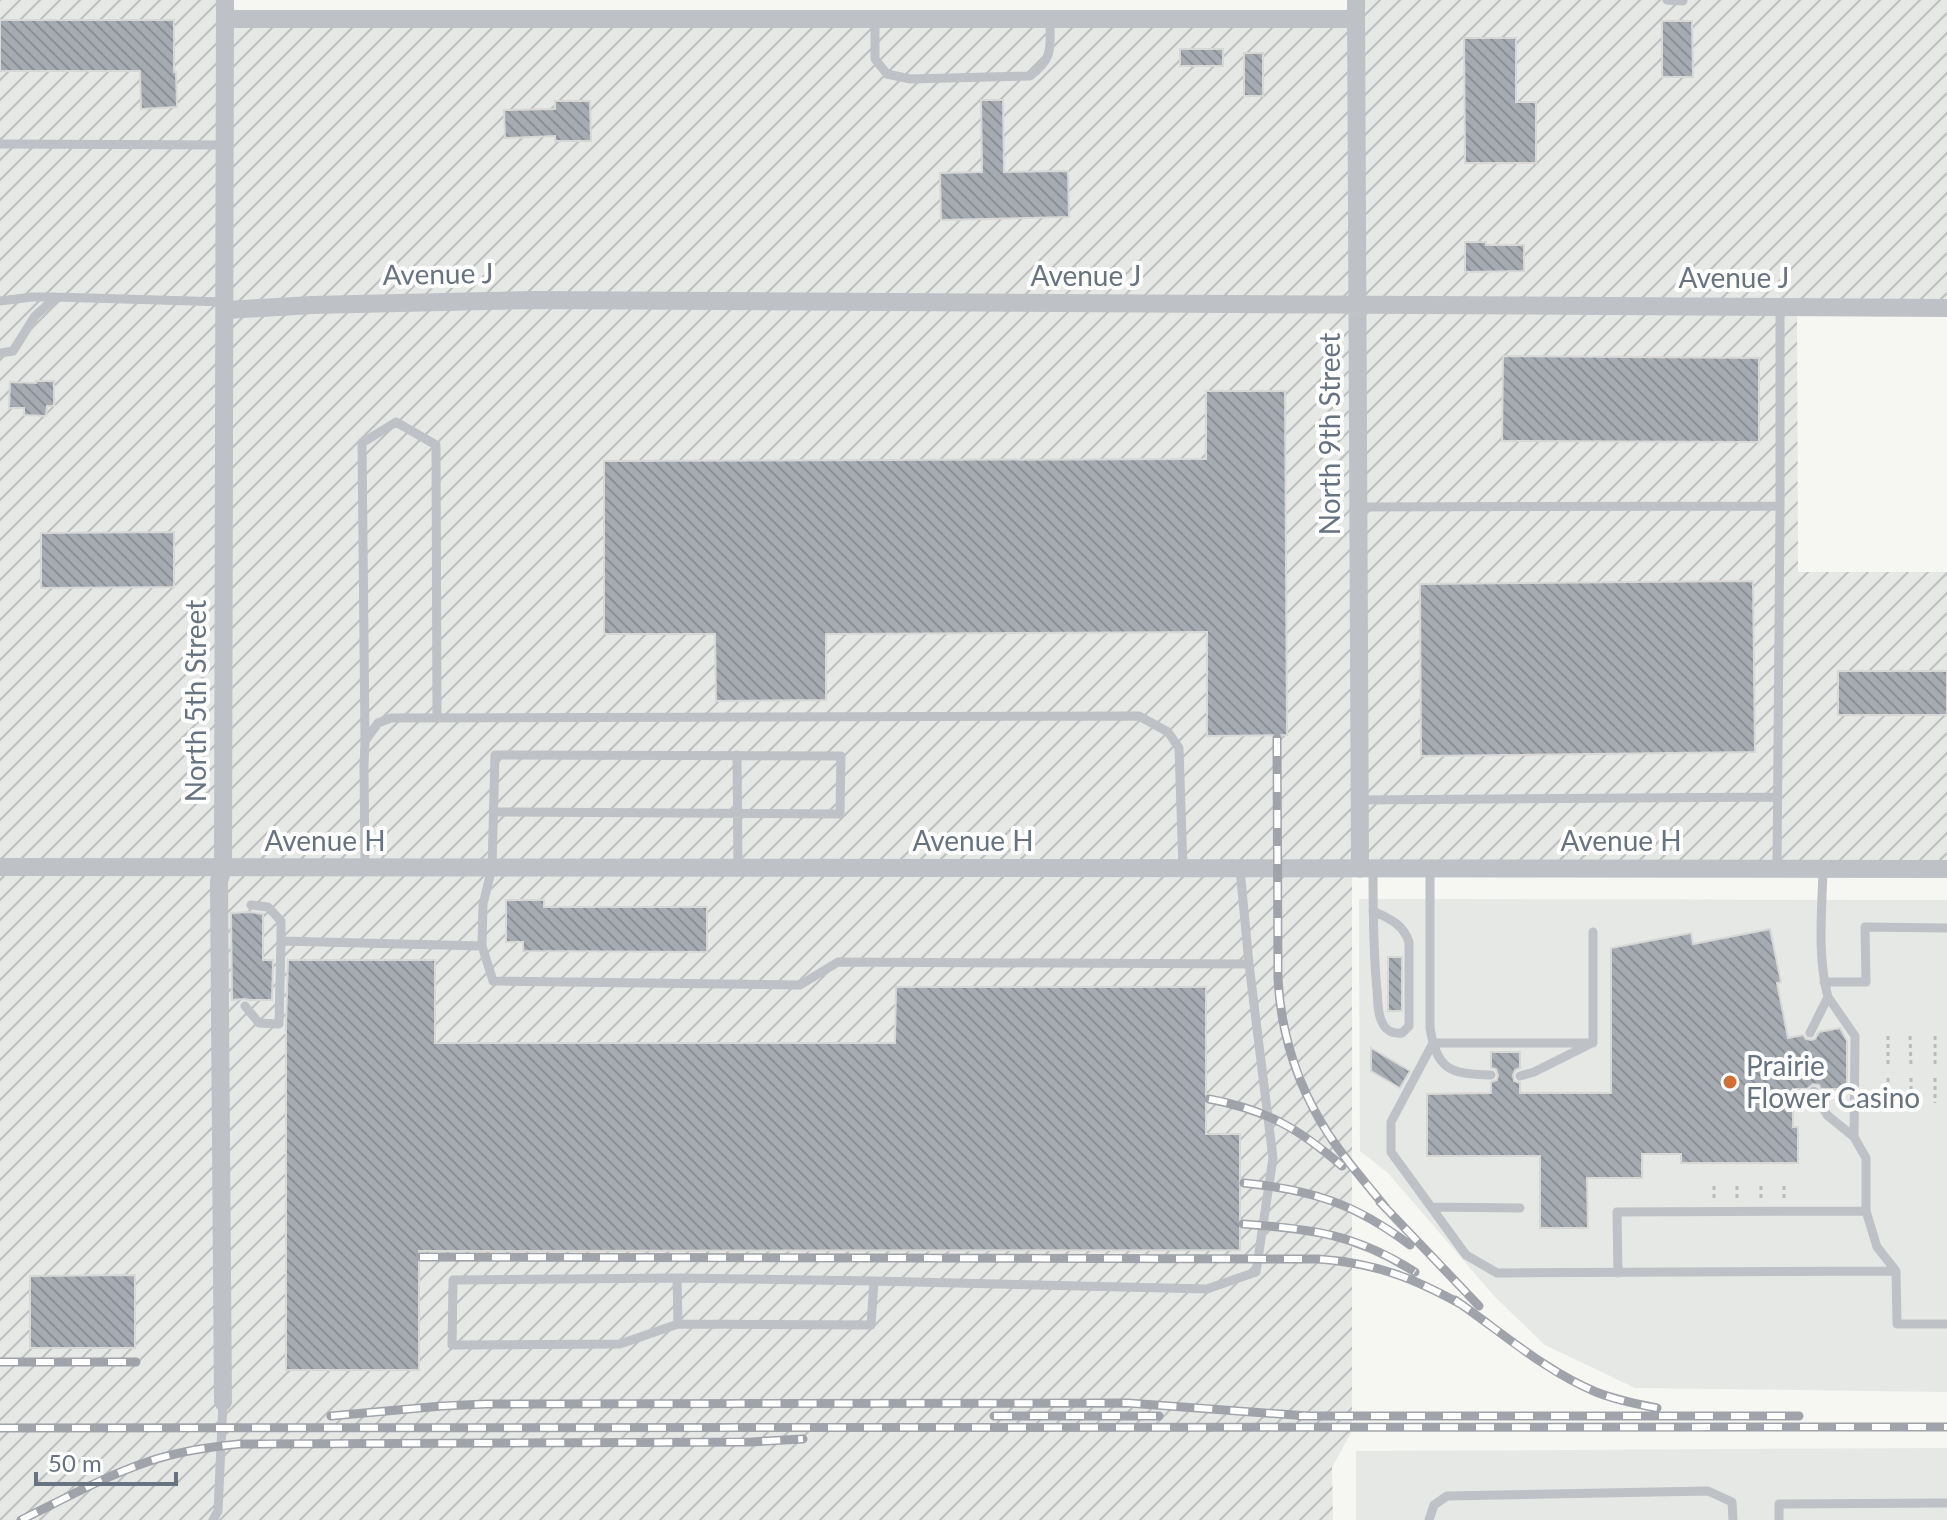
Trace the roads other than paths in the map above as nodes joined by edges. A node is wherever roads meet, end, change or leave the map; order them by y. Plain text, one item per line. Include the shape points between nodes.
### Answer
1 (793, 0) edge
2 (1667, 0) edge
3 (1683, 1) edge
4 (225, 10) edge
5 (1356, 10) edge
6 (793, 20) junction
7 (875, 20) junction
8 (1050, 20) junction
9 (0, 144) edge
10 (225, 145) junction
11 (56, 297) junction
12 (0, 301) edge
13 (226, 306) junction
14 (1358, 306) junction
15 (1780, 307) junction
16 (1947, 308) edge
17 (0, 353) edge
18 (1780, 506) junction
19 (1358, 507) junction
20 (437, 718) junction
21 (365, 741) junction
22 (737, 755) junction
23 (1778, 797) junction
24 (1360, 800) junction
25 (495, 812) junction
26 (738, 814) junction
27 (0, 867) edge
28 (492, 868) junction
29 (223, 869) junction
30 (365, 869) junction
31 (738, 869) junction
32 (1183, 869) junction
33 (1240, 869) junction
34 (1366, 869) junction
35 (1430, 869) junction
36 (1777, 869) junction
37 (1823, 869) junction
38 (1947, 869) edge
39 (251, 905) dead end
40 (1373, 911) junction
41 (1947, 928) edge
42 (1593, 932) dead end
43 (281, 941) junction
44 (482, 946) junction
45 (1249, 964) junction
46 (1824, 982) junction
47 (1828, 997) junction
48 (245, 1006) dead end
49 (1810, 1033) dead end
50 (1433, 1043) junction
51 (1593, 1043) junction
52 (1491, 1075) dead end
53 (1520, 1076) dead end
54 (1814, 1091) dead end
55 (1854, 1137) junction
56 (1431, 1207) junction
57 (1520, 1208) dead end
58 (1866, 1211) junction
59 (1896, 1271) junction
60 (1618, 1273) junction
61 (677, 1278) junction
62 (874, 1281) junction
63 (678, 1324) junction
64 (1947, 1324) edge
65 (223, 1402) joint
66 (1947, 1503) edge
67 (213, 1520) edge
68 (1429, 1520) edge
69 (1733, 1520) edge
70 (1779, 1520) edge

1 - 6 street
2 - 3 lane
4 - 6 street
4 - 10 street, North 5th Street
5 - 8 street
5 - 14 street, North 9th Street
6 - 7 street
7 - 8 street
7 - 8 lane via 875,59 887,74 910,79 1030,76 1045,65
9 - 10 lane
10 - 13 street, North 5th Street
11 - 12 lane
11 - 13 lane
11 - 17 lane via 35,316 13,351
13 - 14 street, Avenue J via 534,300
13 - 29 street, North 5th Street
14 - 15 street, Avenue J
14 - 19 street, North 9th Street
15 - 16 street, Avenue J
15 - 18 lane
18 - 19 lane
18 - 23 lane
19 - 24 street, North 9th Street
20 - 21 lane via 391,718 378,723
20 - 21 lane via 436,445 396,422 362,443
20 - 32 lane via 1139,716 1168,732 1179,748
21 - 30 lane
22 - 25 lane via 495,755
22 - 26 lane
22 - 26 lane via 841,756 840,814
23 - 24 lane
23 - 36 lane
24 - 34 street, North 9th Street
25 - 26 lane
25 - 28 lane
26 - 31 lane
27 - 29 street, Avenue H
28 - 30 street, Avenue H
28 - 31 street, Avenue H
28 - 44 lane via 483,904
29 - 30 street, Avenue H
29 - 65 street, North 5th Street
31 - 32 street, Avenue H
32 - 33 street, Avenue H
33 - 34 street, Avenue H
33 - 45 lane
34 - 35 street, Avenue H
34 - 40 lane
35 - 36 street, Avenue H
35 - 50 lane
36 - 37 street, Avenue H
37 - 38 street, Avenue H
37 - 46 lane
39 - 43 lane via 268,907 281,921
40 - 40 lane via 1380,1019 1393,1033 1402,1033 1409,1026 1409,942 1396,922
41 - 46 lane via 1865,927 1866,982
42 - 51 lane
43 - 44 lane
43 - 48 lane via 279,1024 259,1023
44 - 45 lane via 493,981 800,985 838,962
45 - 62 lane via 1273,1158 1256,1272 1207,1289
46 - 47 lane
47 - 49 lane
47 - 55 lane via 1855,1036
50 - 51 lane
50 - 52 lane via 1449,1070
50 - 56 lane via 1391,1122 1391,1152
51 - 53 lane
54 - 55 lane via 1827,1115
55 - 58 lane via 1866,1158
56 - 57 lane
56 - 60 lane via 1466,1255 1497,1273
58 - 59 lane via 1877,1247
58 - 60 lane via 1617,1212
59 - 60 lane
59 - 64 lane via 1897,1324
61 - 62 lane
61 - 63 lane
61 - 63 lane via 453,1280 452,1345 620,1344
62 - 63 lane via 871,1325
65 - 67 lane via 219,1503
66 - 70 lane via 1779,1504
68 - 69 lane via 1434,1505 1447,1496 1708,1491 1732,1502

